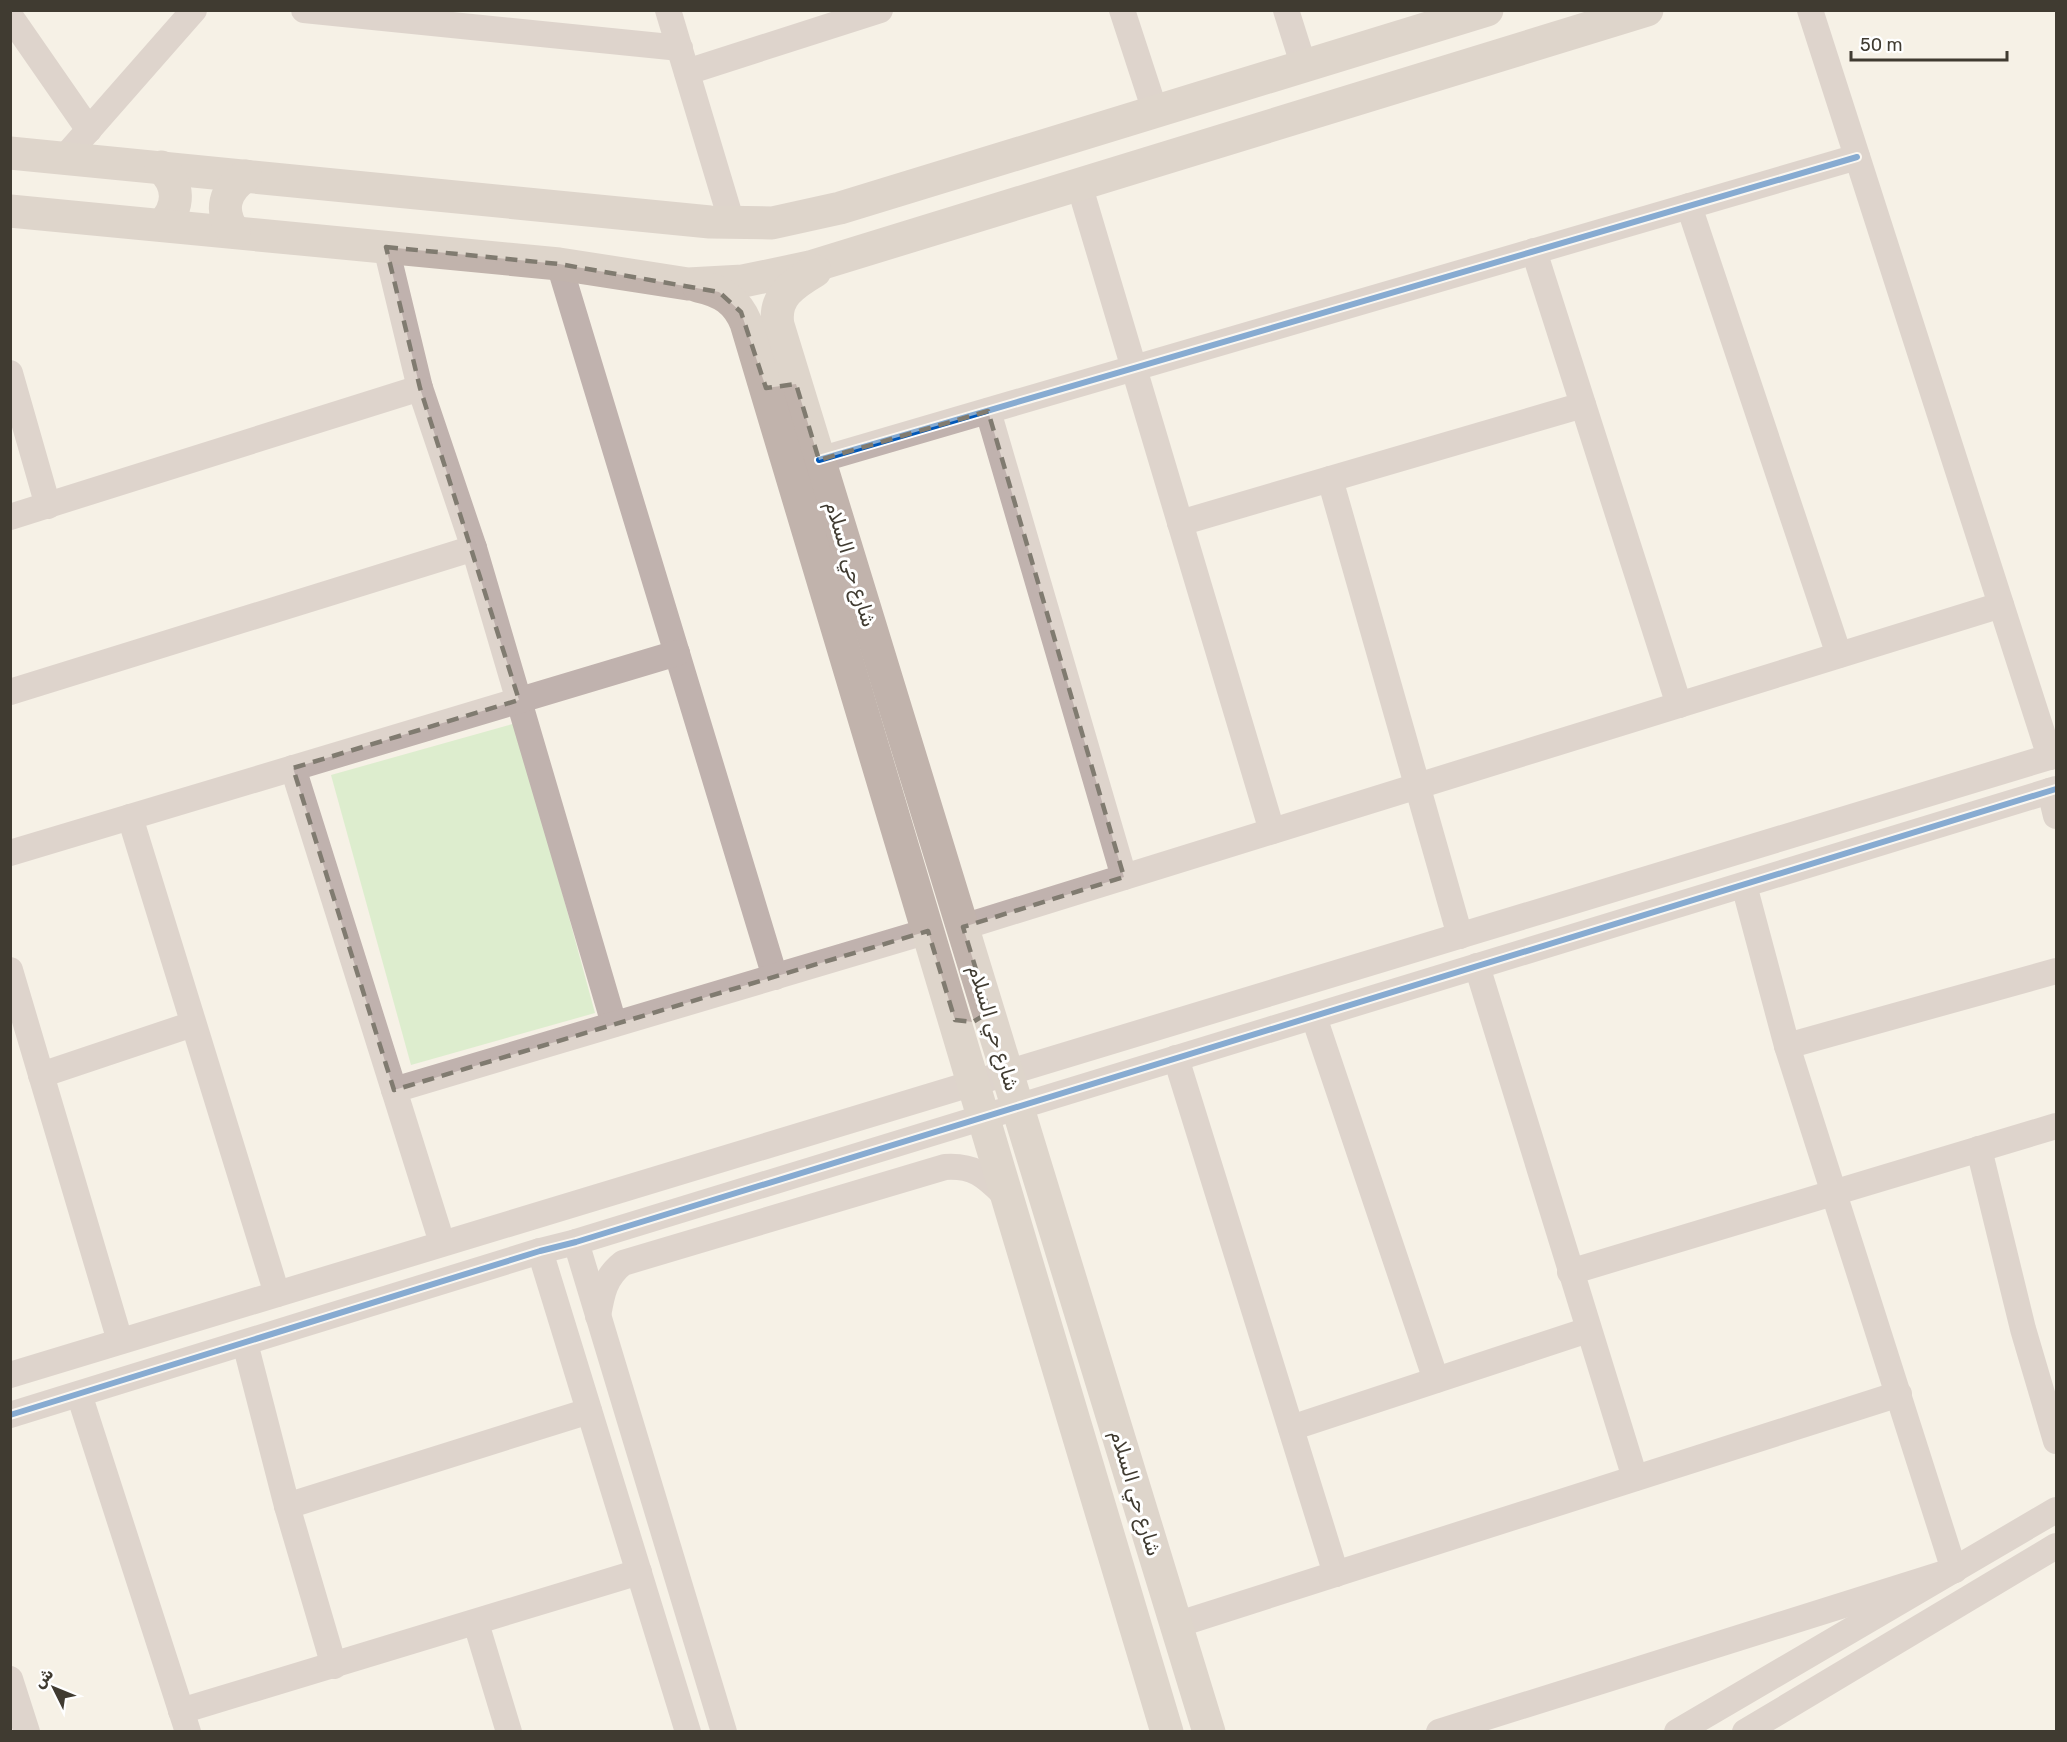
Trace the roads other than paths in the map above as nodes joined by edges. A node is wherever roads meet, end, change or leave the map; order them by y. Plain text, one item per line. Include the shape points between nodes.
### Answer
1 (194, 10) edge
2 (304, 10) edge
3 (668, 10) edge
4 (880, 10) edge
5 (1122, 10) edge
6 (1286, 10) edge
7 (1647, 10) edge
8 (1810, 10) edge
9 (1466, 14) edge
10 (10, 16) edge
11 (493, 20) edge
12 (683, 60) junction
13 (1304, 67) junction
14 (1231, 89) junction
15 (1160, 109) junction
16 (89, 130) junction
17 (1239, 135) junction
18 (10, 153) edge
19 (1177, 154) junction
20 (1857, 157) junction
21 (64, 158) junction
22 (161, 167) junction
23 (246, 176) junction
24 (1080, 184) junction
25 (1689, 206) junction
26 (10, 212) edge
27 (732, 223) junction
28 (162, 225) junction
29 (234, 232) junction
30 (386, 247) junction
31 (1534, 251) junction
32 (847, 255) junction
33 (559, 264) junction
34 (688, 284) junction
35 (1134, 368) junction
36 (10, 373) edge
37 (782, 387) junction
38 (420, 388) junction
39 (1583, 405) junction
40 (988, 411) junction
41 (819, 460) junction
42 (1330, 480) junction
43 (48, 506) junction
44 (10, 517) edge
45 (1180, 524) junction
46 (474, 548) junction
47 (2001, 605) junction
48 (677, 653) junction
49 (1839, 655) junction
50 (10, 692) edge
51 (519, 700) junction
52 (1679, 705) junction
53 (2053, 756) edge
54 (293, 768) junction
55 (1416, 787) junction
56 (2053, 790) edge
57 (1897, 804) junction
58 (1868, 813) junction
59 (2056, 816) edge
60 (130, 817) junction
61 (1272, 831) junction
62 (1904, 836) junction
63 (1874, 845) junction
64 (10, 853) edge
65 (1124, 877) junction
66 (1744, 885) junction
67 (963, 927) junction
68 (928, 931) junction
69 (1460, 936) junction
70 (1477, 966) junction
71 (10, 970) edge
72 (2056, 971) edge
73 (775, 977) junction
74 (988, 1012) junction
75 (1314, 1017) junction
76 (955, 1020) junction
77 (193, 1024) junction
78 (614, 1024) junction
79 (1788, 1046) junction
80 (1176, 1058) junction
81 (1019, 1069) junction
82 (41, 1075) junction
83 (974, 1083) junction
84 (394, 1090) junction
85 (942, 1093) junction
86 (1031, 1103) junction
87 (984, 1117) junction
88 (2056, 1126) edge
89 (948, 1128) junction
90 (1979, 1149) junction
91 (1834, 1193) junction
92 (1008, 1198) junction
93 (438, 1230) dead end
94 (576, 1242) junction
95 (540, 1251) junction
96 (1570, 1272) junction
97 (277, 1294) junction
98 (598, 1316) junction
99 (1588, 1330) junction
100 (120, 1341) junction
101 (245, 1343) junction
102 (10, 1375) edge
103 (1436, 1380) junction
104 (79, 1394) junction
105 (1899, 1394) junction
106 (589, 1411) junction
107 (10, 1415) edge
108 (1291, 1428) junction
109 (2056, 1441) edge
110 (1635, 1478) junction
111 (648, 1483) junction
112 (616, 1498) junction
113 (287, 1506) junction
114 (2056, 1510) edge
115 (663, 1529) junction
116 (627, 1535) junction
117 (2056, 1545) edge
118 (1955, 1570) junction
119 (639, 1572) junction
120 (1336, 1574) junction
121 (476, 1623) junction
122 (1176, 1625) junction
123 (334, 1666) junction
124 (10, 1679) edge
125 (184, 1721) edge
126 (27, 1731) edge
127 (509, 1731) edge
128 (688, 1731) edge
129 (724, 1731) edge
130 (1167, 1731) edge
131 (1209, 1731) edge
132 (1438, 1731) edge
133 (1677, 1731) edge
134 (1745, 1731) edge

1 - 16 street
2 - 11 street
3 - 12 street
4 - 12 street
5 - 15 street
6 - 13 street
7 - 17 main road
8 - 20 street
9 - 13 main road
10 - 16 street
11 - 12 street
12 - 27 street
13 - 14 main road
14 - 15 main road
14 - 17 main road via 1224,114
15 - 19 main road via 1179,120 1181,146
15 - 27 main road via 829,210 772,223
16 - 21 street
17 - 19 main road
18 - 21 main road
19 - 24 main road
20 - 25 street
20 - 47 street
21 - 22 main road
22 - 23 main road
22 - 28 main road via 177,196 175,207
23 - 27 main road
23 - 29 main road via 237,182 225,201 228,223
24 - 32 main road
24 - 35 street
25 - 31 street
25 - 49 street
26 - 28 main road
28 - 29 main road
29 - 30 main road
30 - 33 main road
30 - 38 street
31 - 35 street
31 - 39 street
32 - 34 main road via 766,278
32 - 37 main road, شارع حي السلام via 800,280 782,296 777,309
33 - 34 main road
33 - 48 street
34 - 37 main road via 719,292 735,303
35 - 40 street
35 - 45 street
36 - 43 street
37 - 41 main road, شارع حي السلام
37 - 68 main road
38 - 43 street
38 - 46 street
39 - 42 street
39 - 52 street
40 - 41 street
40 - 65 street
41 - 67 main road, شارع حي السلام
42 - 45 street
42 - 55 street
43 - 44 street
45 - 61 street
46 - 50 street
46 - 51 street
47 - 49 street
47 - 53 street
48 - 51 street
48 - 73 street
49 - 52 street
51 - 54 street
51 - 78 street
52 - 55 street
53 - 57 street
54 - 60 street
54 - 84 street
55 - 61 street
55 - 69 street
56 - 59 street
56 - 62 street
57 - 58 street
57 - 62 street via 1890,813 1890,825
58 - 63 street via 1881,824 1881,836
58 - 69 street
60 - 64 street
60 - 77 street
61 - 65 street
62 - 63 street
63 - 66 street
65 - 67 street
66 - 70 street
66 - 79 street
67 - 74 main road, شارع حي السلام
68 - 73 street
68 - 76 main road
69 - 81 street
70 - 75 street
70 - 96 street
71 - 82 street
72 - 79 street
73 - 78 street
74 - 76 main road via 973,1022
74 - 81 main road, شارع حي السلام
75 - 80 street
75 - 103 street
76 - 83 main road
77 - 82 street
77 - 97 street
78 - 84 street
79 - 91 street
80 - 86 street
80 - 108 street
81 - 83 street
81 - 86 main road, شارع حي السلام
82 - 100 street
83 - 85 street
83 - 87 main road
84 - 93 street
85 - 89 street via 954,1099 959,1111
85 - 97 street
86 - 87 street
86 - 122 main road, شارع حي السلام
87 - 89 street
87 - 92 main road
88 - 90 street
89 - 94 street
90 - 91 street
90 - 109 street via 2023,1329
91 - 96 street
91 - 105 street
92 - 98 street via 977,1171 963,1166 945,1167 623,1263 610,1273
92 - 130 main road
94 - 95 street
94 - 98 street
95 - 101 street
95 - 106 street
96 - 99 street
97 - 100 street
98 - 111 street
99 - 103 street
99 - 110 street
100 - 102 street
101 - 104 street
101 - 113 street
103 - 108 street
104 - 107 street
104 - 125 street
105 - 110 street
105 - 118 street
106 - 112 street
106 - 113 street
108 - 120 street
110 - 120 street
111 - 112 street via 646,1495 638,1503 626,1504
111 - 115 street
112 - 116 street
113 - 123 street
114 - 118 street
115 - 116 street via 652,1521 640,1520
115 - 129 street
116 - 119 street
117 - 134 street
118 - 132 street
118 - 133 street
119 - 121 street
119 - 128 street
120 - 122 street
121 - 123 street
121 - 127 street
122 - 131 main road, شارع حي السلام
123 - 125 street
124 - 126 street

